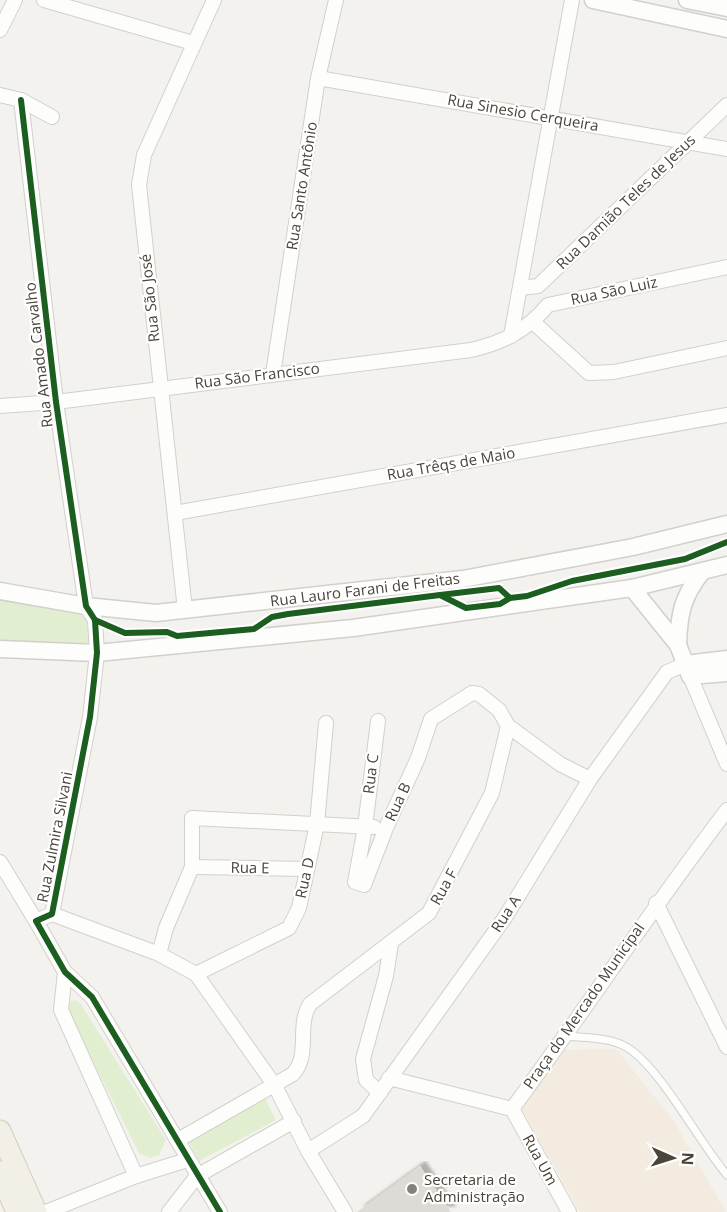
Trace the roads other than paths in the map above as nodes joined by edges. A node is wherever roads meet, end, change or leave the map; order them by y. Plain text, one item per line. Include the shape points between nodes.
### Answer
1 (44, 0) edge
2 (214, 0) edge
3 (336, 0) edge
4 (572, 0) edge
5 (593, 0) edge
6 (687, 0) edge
7 (9, 2) edge
8 (727, 8) edge
9 (2, 22) edge
10 (727, 29) edge
11 (193, 43) junction
12 (318, 78) junction
13 (0, 95) edge
14 (21, 100) junction
15 (727, 105) edge
16 (52, 117) dead end
17 (552, 118) junction
18 (688, 143) junction
19 (727, 149) edge
20 (727, 267) edge
21 (538, 286) junction
22 (520, 288) junction
23 (548, 305) junction
24 (533, 322) junction
25 (511, 336) junction
26 (727, 348) edge
27 (273, 374) junction
28 (161, 389) junction
29 (56, 402) junction
30 (0, 406) edge
31 (727, 415) edge
32 (175, 513) junction
33 (727, 524) edge
34 (727, 565) edge
35 (701, 573) junction
36 (632, 588) junction
37 (0, 591) edge
38 (86, 606) junction
39 (185, 610) junction
40 (678, 645) junction
41 (0, 649) edge
42 (97, 653) junction
43 (727, 659) edge
44 (688, 670) junction
45 (727, 673) edge
46 (378, 721) dead end
47 (326, 723) dead end
48 (508, 726) junction
49 (727, 764) edge
50 (590, 779) junction
51 (727, 810) edge
52 (317, 824) junction
53 (365, 827) junction
54 (386, 828) junction
55 (0, 862) edge
56 (192, 867) junction
57 (307, 869) junction
58 (364, 885) joint
59 (656, 903) junction
60 (52, 914) junction
61 (36, 921) junction
62 (391, 944) junction
63 (159, 954) junction
64 (65, 972) junction
65 (196, 974) junction
66 (565, 1036) junction
67 (727, 1047) edge
68 (389, 1078) junction
69 (274, 1086) junction
70 (380, 1093) junction
71 (512, 1108) junction
72 (294, 1122) junction
73 (0, 1131) edge
74 (178, 1140) junction
75 (308, 1151) junction
76 (187, 1160) junction
77 (0, 1172) edge
78 (727, 1175) edge
79 (136, 1176) junction
80 (197, 1176) junction
81 (17, 1212) edge
82 (36, 1212) edge
83 (46, 1212) edge
84 (170, 1212) edge
85 (220, 1212) edge
86 (345, 1212) edge
87 (569, 1212) edge

1 - 11 street
2 - 11 street, Rua São José
3 - 12 street, Rua Santo Antônio
4 - 17 street
5 - 10 street
6 - 8 street
7 - 9 street
11 - 28 street, Rua São José via 144,155 140,176
12 - 17 street, Rua Sinesio Cerqueira
12 - 27 street, Rua Santo Antônio
13 - 14 street
14 - 16 street
14 - 29 street, Rua Amado Carvalho
15 - 18 street, Rua Damião Teles de Jesus
17 - 18 street, Rua Sinesio Cerqueira
17 - 22 street
18 - 19 street, Rua Sinesio Cerqueira
18 - 21 street, Rua Damião Teles de Jesus
20 - 23 street, Rua São Luiz
21 - 22 street
21 - 23 street
22 - 25 street
23 - 24 street
24 - 25 street
24 - 26 street via 590,373 614,372
25 - 27 street, Rua São Francisco via 471,350
27 - 28 street, Rua São Francisco
28 - 29 street, Rua São Francisco
28 - 32 street, Rua São José
29 - 30 street, Rua São Francisco
29 - 38 street, Rua Amado Carvalho
31 - 32 street, Rua Trêqs de Maio
32 - 39 street, Rua São José
33 - 39 street, Rua Lauro Farani de Freitas via 633,547 463,579
34 - 35 street
35 - 36 street
35 - 40 street via 688,590 679,615
36 - 40 street
36 - 42 street via 353,628
37 - 38 street, Rua Lauro Farani de Freitas
38 - 39 street, Rua Lauro Farani de Freitas via 156,613
38 - 42 street, Rua Amado Carvalho via 95,620
40 - 44 street
41 - 42 street
42 - 60 street, Rua Zulmira Silvani via 90,717
43 - 44 street
44 - 45 street
44 - 49 street
44 - 50 street, Rua A via 667,672
46 - 53 street, Rua C
47 - 52 street, Rua D
48 - 50 street via 560,764
48 - 54 street, Rua B via 499,710 472,693 431,719
48 - 62 street, Rua F via 492,794 436,903 423,920
50 - 68 street, Rua A via 504,919
51 - 59 street, Praça do Mercado Municipal
52 - 53 street
52 - 56 street via 192,818
52 - 57 street, Rua D
53 - 54 street
53 - 58 street, Rua C via 355,882
54 - 58 street, Rua B
55 - 61 street
56 - 57 street, Rua E
56 - 63 street
57 - 65 street, Rua D via 299,908 289,928
59 - 66 street, Praça do Mercado Municipal
59 - 67 street, Praça do Mercado Municipal
60 - 61 street, Rua Zulmira Silvani
60 - 63 street
61 - 64 street, Rua Zulmira Silvani
62 - 69 street, Rua F via 310,1004 304,1016 302,1060 293,1074
62 - 70 street via 363,1059 366,1080
63 - 65 street
64 - 74 street, Rua Zulmira Silvani via 92,997
64 - 79 street via 62,1010
65 - 69 street
66 - 71 street, Praça do Mercado Municipal
66 - 78 lane via 612,1041 628,1047 653,1072
68 - 70 street, Rua A
68 - 71 street
69 - 72 street
69 - 74 street, Rua F
70 - 75 street, Rua A via 363,1116
71 - 87 street, Rua Um
72 - 75 street
72 - 80 street
73 - 82 main road
74 - 76 street, Rua Zulmira Silvani
75 - 86 street
76 - 79 street
76 - 80 street, Rua Zulmira Silvani
77 - 81 main road
79 - 83 street
80 - 84 street
80 - 85 street, Rua Zulmira Silvani

